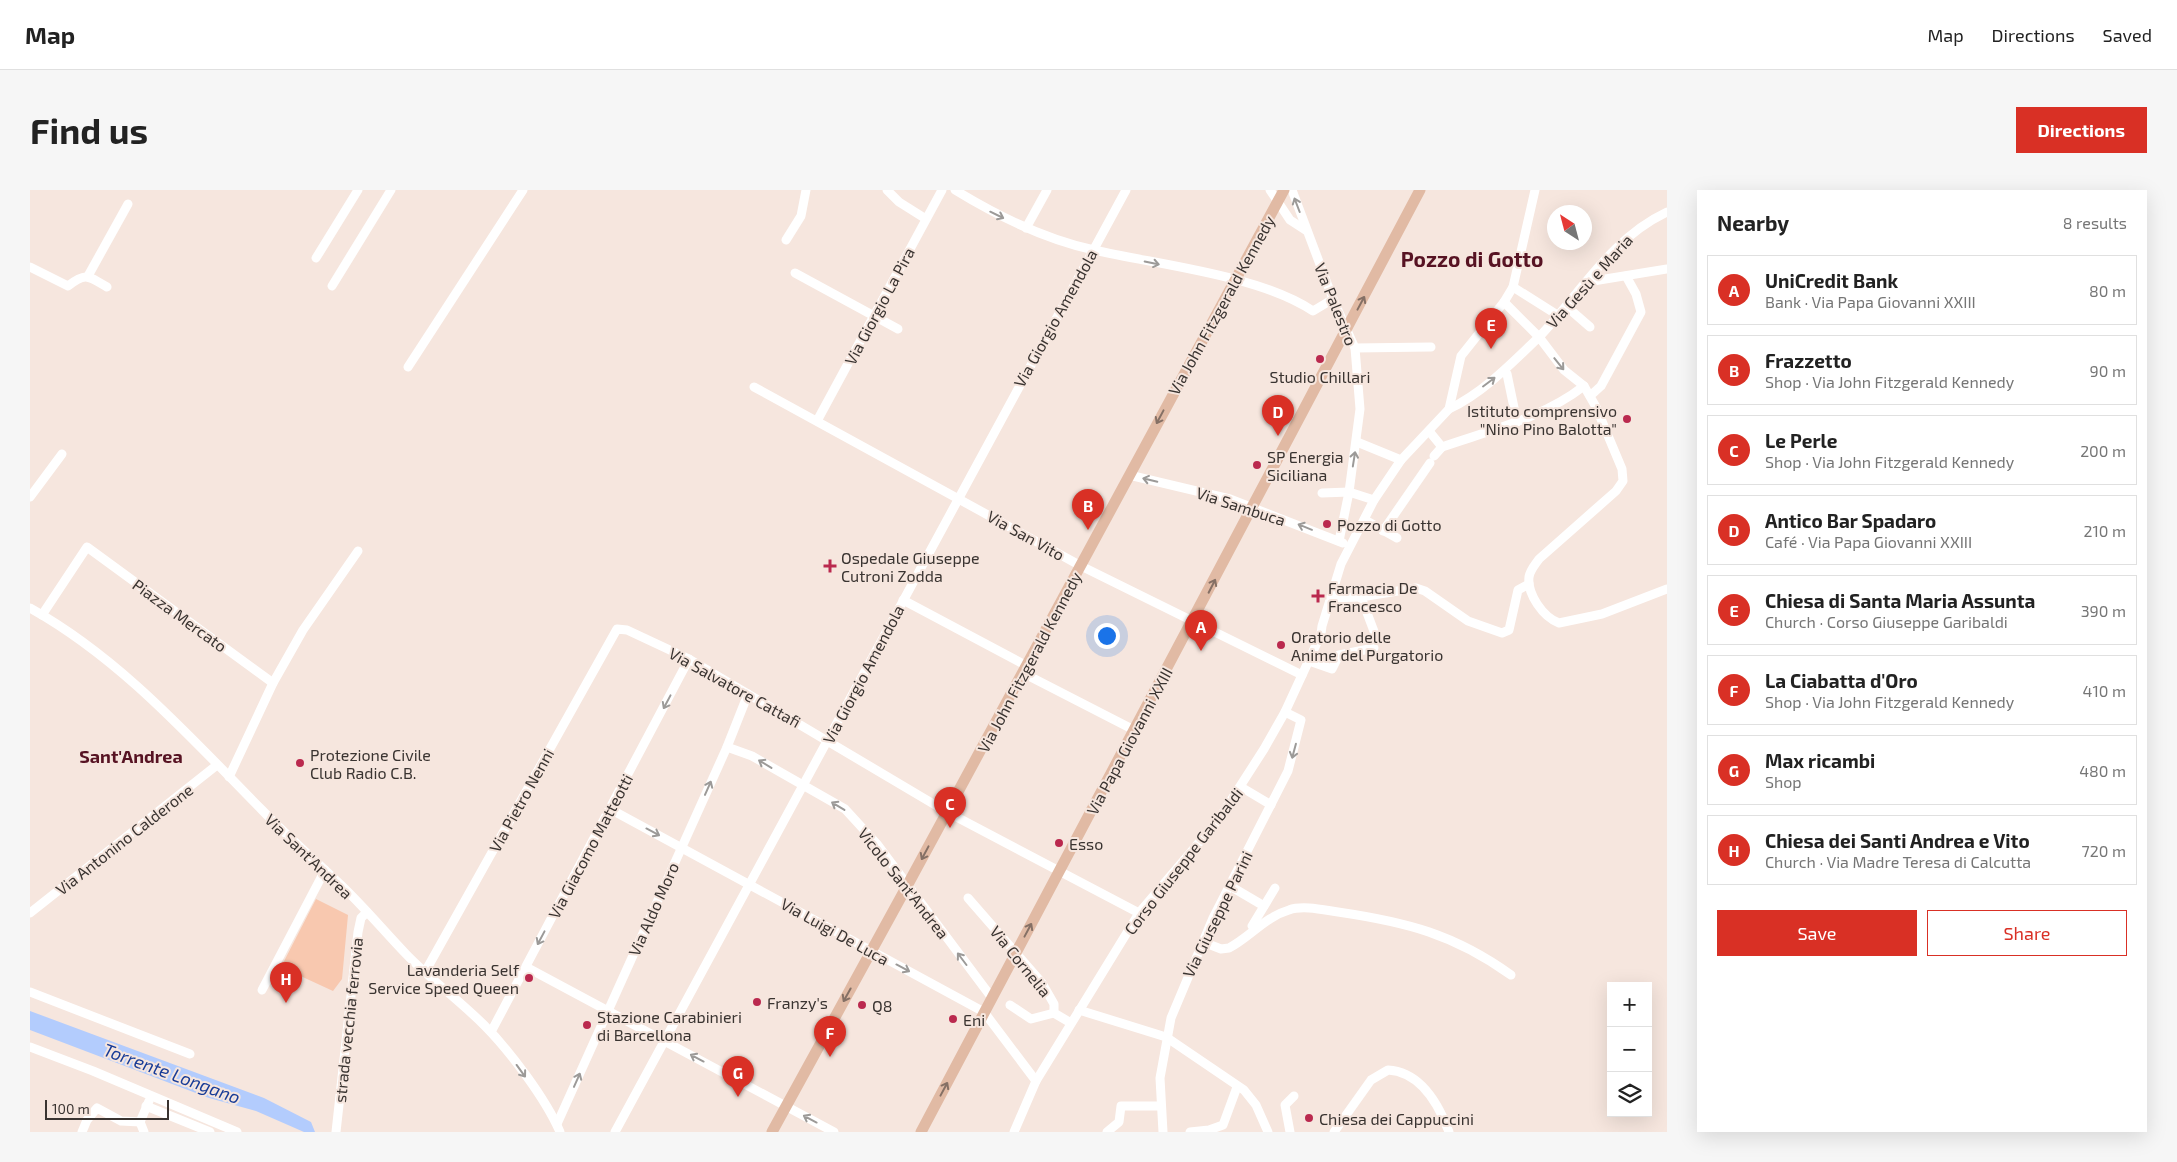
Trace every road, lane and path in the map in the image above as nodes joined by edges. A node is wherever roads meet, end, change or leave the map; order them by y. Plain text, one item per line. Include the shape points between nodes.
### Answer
1 (358, 190) edge
2 (391, 190) edge
3 (523, 190) edge
4 (806, 190) edge
5 (887, 190) edge
6 (942, 190) edge
7 (955, 190) edge
8 (1047, 190) edge
9 (1126, 190) edge
10 (1270, 190) edge
11 (1284, 190) edge
12 (1292, 190) edge
13 (1420, 190) edge
14 (1535, 190) edge
15 (1277, 202) junction
16 (128, 204) dead end
17 (1666, 216) edge
18 (926, 219) junction
19 (1026, 228) junction
20 (1308, 231) junction
21 (786, 240) dead end
22 (1092, 250) junction
23 (316, 258) dead end
24 (30, 267) edge
25 (1667, 268) edge
26 (795, 273) dead end
27 (88, 276) junction
28 (1626, 276) junction
29 (1235, 280) junction
30 (1587, 282) junction
31 (332, 286) dead end
32 (107, 287) dead end
33 (1513, 287) junction
34 (1333, 300) junction
35 (1504, 302) junction
36 (1567, 307) junction
37 (874, 316) junction
38 (1559, 316) junction
39 (1590, 327) dead end
40 (898, 329) dead end
41 (1347, 330) junction
42 (1539, 338) junction
43 (1431, 346) dead end
44 (1355, 348) junction
45 (408, 367) dead end
46 (1504, 371) junction
47 (1584, 386) junction
48 (754, 387) dead end
49 (1590, 396) junction
50 (1449, 409) junction
51 (817, 421) junction
52 (1517, 422) junction
53 (1430, 431) junction
54 (1357, 442) junction
55 (1442, 447) junction
56 (62, 454) dead end
57 (1400, 460) junction
58 (1129, 475) junction
59 (1349, 492) junction
60 (1322, 493) dead end
61 (30, 497) edge
62 (958, 497) junction
63 (1374, 500) junction
64 (1252, 506) junction
65 (1365, 520) junction
66 (1383, 530) junction
67 (1397, 538) dead end
68 (1339, 541) junction
69 (1350, 546) junction
70 (358, 551) dead end
71 (1081, 566) junction
72 (1530, 584) junction
73 (1667, 589) edge
74 (1361, 597) junction
75 (1330, 598) junction
76 (903, 600) junction
77 (30, 608) edge
78 (42, 615) junction
79 (1193, 622) junction
80 (617, 629) joint
81 (1375, 634) dead end
82 (1374, 648) dead end
83 (690, 659) junction
84 (1309, 661) junction
85 (1025, 669) junction
86 (1302, 675) junction
87 (273, 683) junction
88 (748, 694) junction
89 (1284, 712) junction
90 (1134, 730) junction
91 (827, 740) junction
92 (727, 747) junction
93 (217, 765) junction
94 (229, 777) junction
95 (802, 785) junction
96 (1241, 787) junction
97 (1271, 805) junction
98 (610, 809) junction
99 (947, 812) junction
100 (681, 847) junction
101 (325, 870) junction
102 (1059, 871) junction
103 (749, 884) junction
104 (907, 886) junction
105 (1230, 886) junction
106 (1275, 888) dead end
107 (968, 898) dead end
108 (1264, 906) junction
109 (367, 912) junction
110 (30, 913) edge
111 (1139, 913) junction
112 (1252, 926) dead end
113 (1203, 942) junction
114 (871, 951) junction
115 (1016, 952) junction
116 (526, 967) junction
117 (425, 972) junction
118 (1510, 975) dead end
119 (262, 990) dead end
120 (30, 992) edge
121 (992, 998) junction
122 (1010, 1005) dead end
123 (608, 1010) junction
124 (1079, 1010) junction
125 (984, 1012) junction
126 (1054, 1013) junction
127 (1071, 1023) junction
128 (491, 1032) junction
129 (1166, 1037) junction
130 (665, 1041) junction
131 (30, 1047) edge
132 (190, 1054) dead end
133 (1036, 1081) junction
134 (1237, 1087) junction
135 (1294, 1096) dead end
136 (151, 1097) junction
137 (146, 1106) junction
138 (786, 1106) junction
139 (1160, 1106) junction
140 (121, 1121) junction
141 (140, 1122) junction
142 (558, 1128) edge
143 (1016, 1131) edge
144 (82, 1132) edge
145 (122, 1132) edge
146 (144, 1132) edge
147 (210, 1132) edge
148 (238, 1132) edge
149 (336, 1132) edge
150 (615, 1132) edge
151 (772, 1132) edge
152 (834, 1132) edge
153 (921, 1132) edge
154 (1107, 1132) edge
155 (1163, 1132) edge
156 (1190, 1132) edge
157 (1268, 1132) edge
158 (1290, 1132) edge
159 (1334, 1132) edge
160 (1449, 1132) edge

1 - 23 street
2 - 31 street
3 - 45 street
4 - 21 street via 801,216
5 - 18 street
6 - 18 street, Via Giorgio La Pira
7 -> 19 street via 993,214
8 - 19 street
9 - 22 street, Via Giorgio Amendola
10 - 15 street
11 - 15 main road, Via John Fitzgerald Kennedy
20 -> 12 street, Via Palestro
41 -> 13 main road, Via Papa Giovanni XXIII
14 - 33 street, Corso Giuseppe Garibaldi
15 - 20 street via 1290,220
15 - 29 main road, Via John Fitzgerald Kennedy
16 - 27 street
17 - 30 street, Via Gesù e Maria via 1632,233
18 - 37 street, Via Giorgio La Pira
19 - 22 street
20 - 34 street, Via Palestro
22 -> 29 street
22 - 62 street, Via Giorgio Amendola
24 - 27 street via 68,286 80,276
25 - 28 street
26 - 37 street
27 - 32 street
28 - 30 street
28 - 49 street via 1641,306 1640,318 1601,386
29 - 34 street via 1290,298 1313,311
29 -> 58 main road, Via John Fitzgerald Kennedy
30 - 36 street, Via Gesù e Maria
33 - 35 street, Corso Giuseppe Garibaldi
33 - 38 street
34 - 41 street, Via Palestro
35 - 42 street
35 - 50 street, Corso Giuseppe Garibaldi via 1461,356
36 - 38 street, Via Gesù e Maria
36 - 39 street
37 - 40 street
37 - 51 street, Via Giorgio La Pira
38 - 42 street, Via Gesù e Maria
41 - 44 street, Via Palestro
41 - 64 main road, Via Papa Giovanni XXIII
42 - 46 street, Corso Giuseppe Garibaldi
42 -> 47 street via 1564,370
43 - 44 street
44 - 54 street, Via Palestro via 1360,409
50 -> 46 street, Corso Giuseppe Garibaldi
46 - 52 street
47 - 49 street
47 - 52 street via 1551,409
48 - 51 street, Via San Vito
49 - 72 street via 1622,469 1623,481 1616,491 1539,559 1530,572
50 - 53 street, Corso Giuseppe Garibaldi
51 - 62 street, Via San Vito
52 - 55 street
53 - 55 street
53 - 57 street, Corso Giuseppe Garibaldi
54 - 57 street
59 -> 54 street, Via Palestro
55 - 66 street
56 - 61 street
57 - 63 street, Corso Giuseppe Garibaldi
64 -> 58 street, Via Sambuca
58 - 71 main road, Via John Fitzgerald Kennedy
59 - 60 street
59 - 63 street
59 - 68 street, Via Palestro
62 - 71 street, Via San Vito
62 - 76 street, Via Giorgio Amendola
63 - 65 street, Corso Giuseppe Garibaldi
68 -> 64 street, Via Sambuca
79 -> 64 main road, Via Papa Giovanni XXIII
65 - 66 street
65 - 69 street, Corso Giuseppe Garibaldi
66 - 67 street
68 - 69 street, Via Sambuca
69 - 75 street, Corso Giuseppe Garibaldi
70 - 87 street via 303,630
71 - 79 street, Via San Vito
71 - 85 main road, Via John Fitzgerald Kennedy
72 - 73 street via 1544,613 1559,623 1602,614
72 - 74 street via 1518,590 1506,632 1468,620 1421,589
74 - 75 street
74 - 81 street
75 - 84 street, Corso Giuseppe Garibaldi via 1321,634
76 - 85 street
76 - 91 street, Via Giorgio Amendola
77 - 78 street, Via Sant'Andrea
78 - 87 street, Piazza Mercato via 87,547
78 - 93 street, Via Sant'Andrea via 96,651 187,732
79 - 86 street, Via San Vito
79 - 90 main road, Via Papa Giovanni XXIII
80 - 83 street, Via Salvatore Cattafi via 627,630
80 - 117 street, Via Pietro Nenni
82 - 84 street via 1339,655 1332,669
83 - 88 street, Via Salvatore Cattafi
83 -> 98 street, Via Giacomo Matteotti
84 - 86 street, Corso Giuseppe Garibaldi
85 - 90 street
85 - 99 main road, Via John Fitzgerald Kennedy
86 - 89 street, Corso Giuseppe Garibaldi
87 - 94 street
88 - 91 street, Via Salvatore Cattafi
88 - 92 street, Via Aldo Moro
89 - 96 street, Corso Giuseppe Garibaldi
89 -> 97 street, Via Giuseppe Parini via 1300,720 1288,771
90 - 102 main road, Via Papa Giovanni XXIII
91 - 95 street, Via Giorgio Amendola
91 - 99 street, Via Salvatore Cattafi
95 -> 92 street, Vicolo Sant'Andrea via 752,756
100 -> 92 street, Via Aldo Moro
93 - 94 street, Via Sant'Andrea
93 - 110 street, Via Antonino Calderone
94 - 101 street, Via Sant'Andrea
95 - 103 street, Via Giorgio Amendola
104 -> 95 street, Vicolo Sant'Andrea via 877,844 845,809
96 - 97 street
96 - 111 street, Corso Giuseppe Garibaldi via 1208,834
97 - 105 street, Via Giuseppe Parini
98 -> 100 street, Via Luigi De Luca
98 -> 116 street, Via Giacomo Matteotti
99 - 102 street, Via Salvatore Cattafi
99 -> 104 main road, Via John Fitzgerald Kennedy
100 - 103 street, Via Luigi De Luca
100 - 123 street, Via Aldo Moro
101 - 109 street, Via Sant'Andrea
101 - 119 street
102 - 111 street, Via Salvatore Cattafi
115 -> 102 main road, Via Papa Giovanni XXIII
103 - 114 street, Via Luigi De Luca
103 - 130 street, Via Giorgio Amendola
104 - 114 main road, Via John Fitzgerald Kennedy
121 -> 104 street, Vicolo Sant'Andrea
105 - 108 street
105 - 113 street, Via Giuseppe Parini
106 - 108 street
107 - 115 street, Via Cornelia
108 - 112 street
109 - 117 street, Via Sant'Andrea
109 - 149 street, strada vecchia ferrovia via 361,918 358,932
111 - 124 street, Corso Giuseppe Garibaldi
113 - 118 street via 1220,949 1229,948 1278,913 1292,909 1323,910 1378,918 1432,932 1459,942
113 - 129 street, Via Giuseppe Parini
114 -> 125 street, Via Luigi De Luca
114 -> 138 main road, Via John Fitzgerald Kennedy
115 - 121 main road, Via Papa Giovanni XXIII
115 - 126 street, Via Cornelia via 1048,991
116 - 123 street
116 - 128 street, Via Giacomo Matteotti
117 - 128 street, Via Sant'Andrea
120 - 132 street
121 - 125 main road, Via Papa Giovanni XXIII
122 - 126 street via 1031,1019
123 - 130 street
142 -> 123 street, Via Aldo Moro
124 - 127 street, Corso Giuseppe Garibaldi
124 - 129 street
125 - 133 street, Via Luigi De Luca
153 -> 125 main road, Via Papa Giovanni XXIII
126 - 127 street, Via Cornelia
127 - 133 street, Corso Giuseppe Garibaldi
128 -> 142 street, Via Sant'Andrea via 525,1076
129 - 134 street via 1205,1061
129 - 139 street, Via Giuseppe Parini
138 -> 130 street
130 - 150 street, Via Giorgio Amendola
131 - 136 street
133 - 143 street, Corso Giuseppe Garibaldi
134 - 156 street via 1223,1125
134 - 157 street via 1244,1090 1256,1105
135 - 158 street via 1285,1105
136 - 137 street
136 - 148 street
137 - 141 street
137 - 147 street
138 - 151 main road, Via John Fitzgerald Kennedy
152 -> 138 street
139 - 154 street via 1121,1106 1119,1122
139 - 155 street, Via Giuseppe Parini
140 - 141 street
140 - 144 street via 97,1108
140 - 145 street
141 - 146 street
159 - 160 street via 1371,1080 1388,1070 1403,1073 1428,1092 1440,1108

